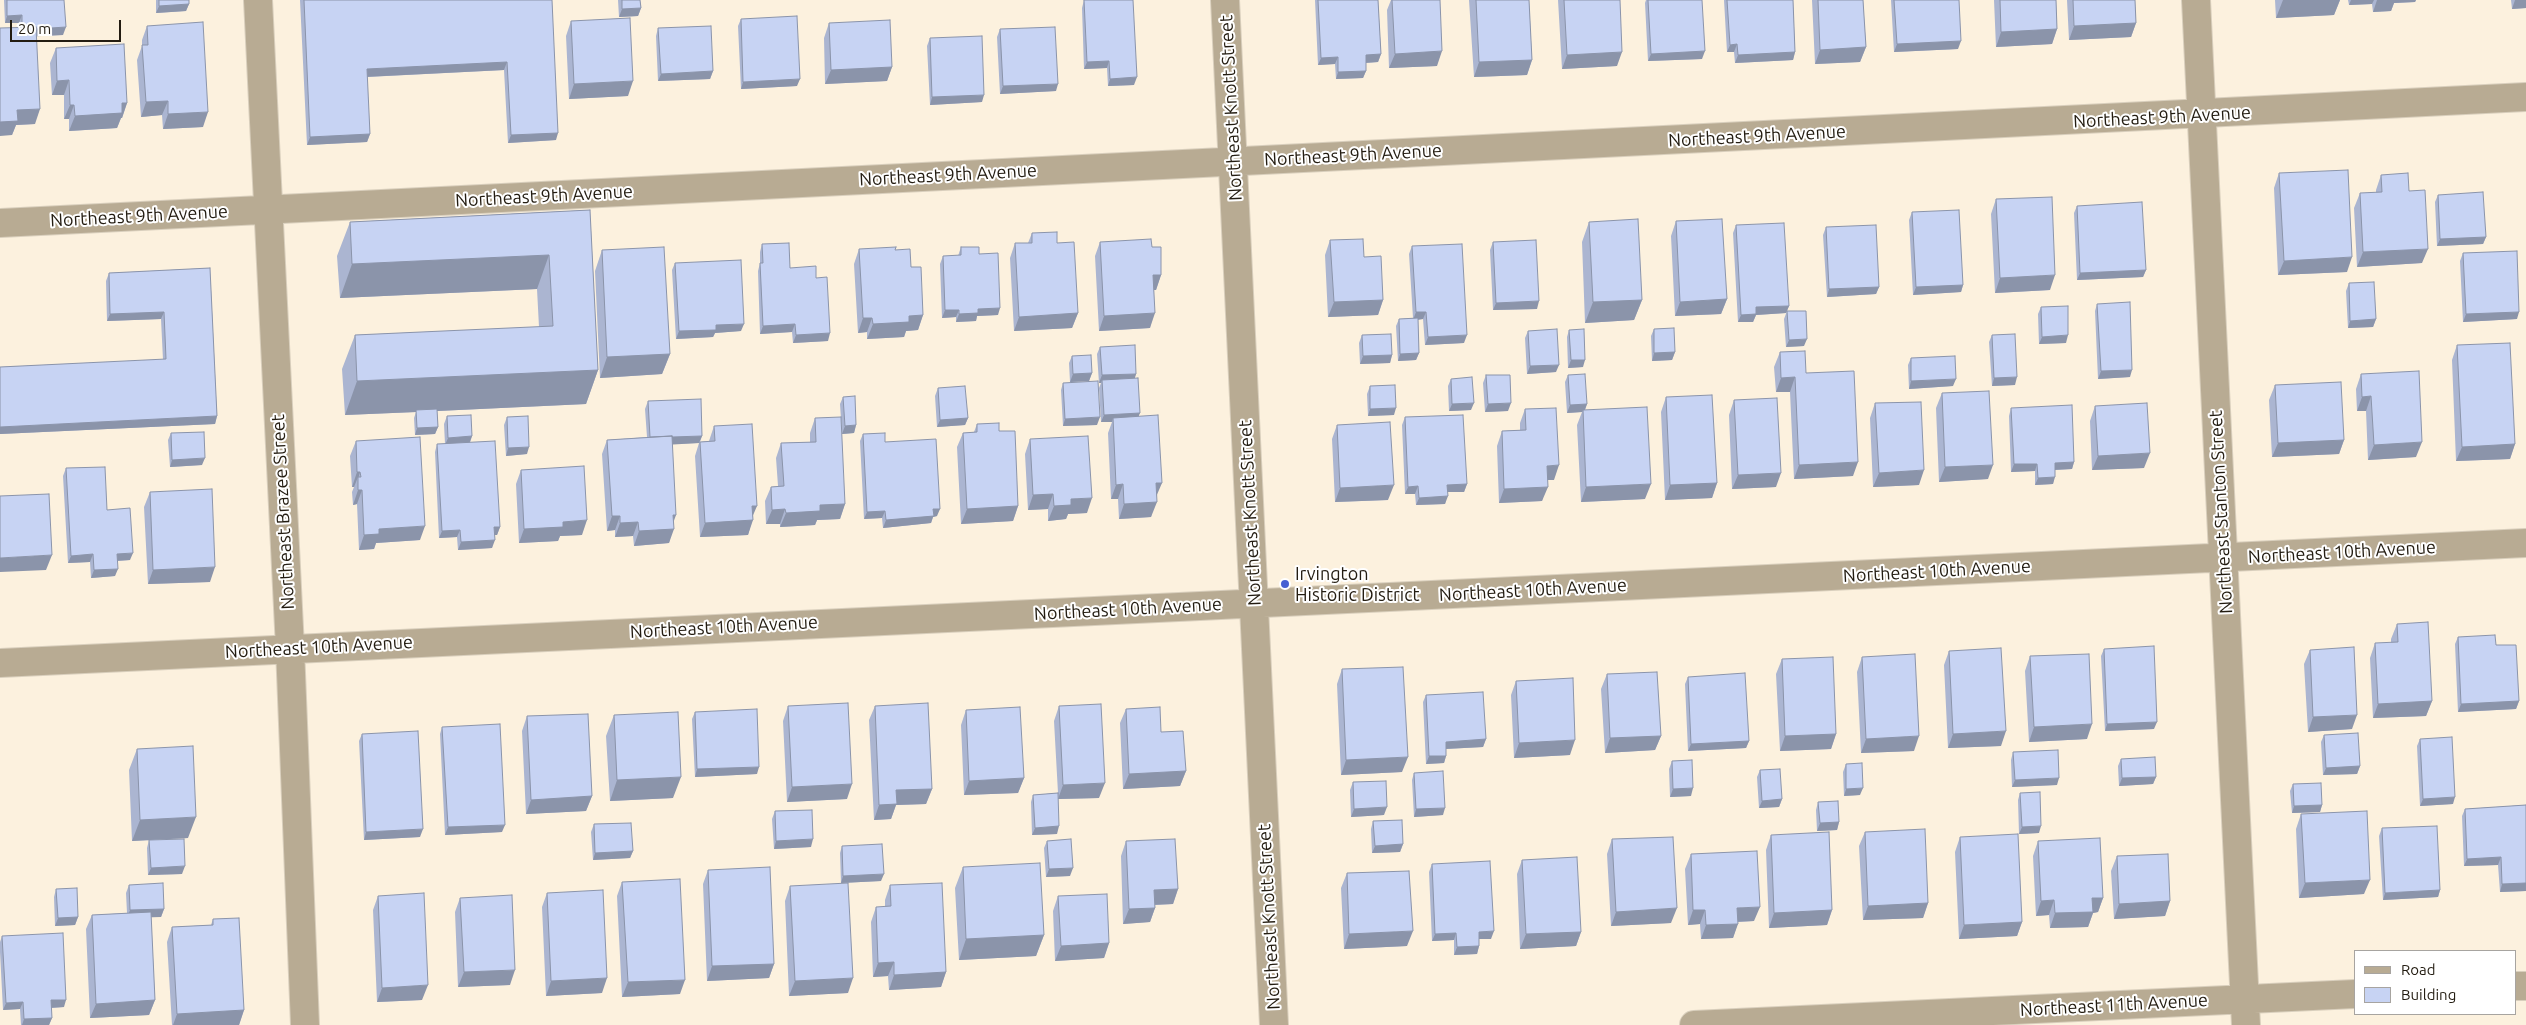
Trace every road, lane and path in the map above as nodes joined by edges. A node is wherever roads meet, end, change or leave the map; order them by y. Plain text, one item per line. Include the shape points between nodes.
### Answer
1 (258, 0) edge
2 (1225, 0) edge
3 (2196, 0) edge
4 (2526, 97) edge
5 (2202, 115) junction
6 (1233, 161) junction
7 (269, 210) junction
8 (0, 223) edge
9 (2526, 543) edge
10 (2223, 558) junction
11 (1254, 603) junction
12 (290, 648) junction
13 (0, 663) edge
14 (2354, 994) edge
15 (2245, 1012) edge
16 (305, 1025) edge
17 (1274, 1025) edge
18 (1694, 1025) edge

1 - 7 street, Northeast Brazee Street
2 - 6 street, Northeast Knott Street
3 - 5 street, Northeast Stanton Street
4 - 5 street, Northeast 9th Avenue
5 - 6 street, Northeast 9th Avenue
5 - 10 street, Northeast Stanton Street
6 - 7 street, Northeast 9th Avenue
6 - 11 street, Northeast Knott Street
7 - 8 street, Northeast 9th Avenue
7 - 12 street, Northeast Brazee Street
9 - 10 street, Northeast 10th Avenue
10 - 11 street, Northeast 10th Avenue
10 - 15 street, Northeast Stanton Street
11 - 12 street, Northeast 10th Avenue
11 - 17 street, Northeast Knott Street
12 - 13 street, Northeast 10th Avenue
12 - 16 street, Northeast Brazee Street
14 - 15 street, Northeast 11th Avenue
15 - 18 street, Northeast 11th Avenue

